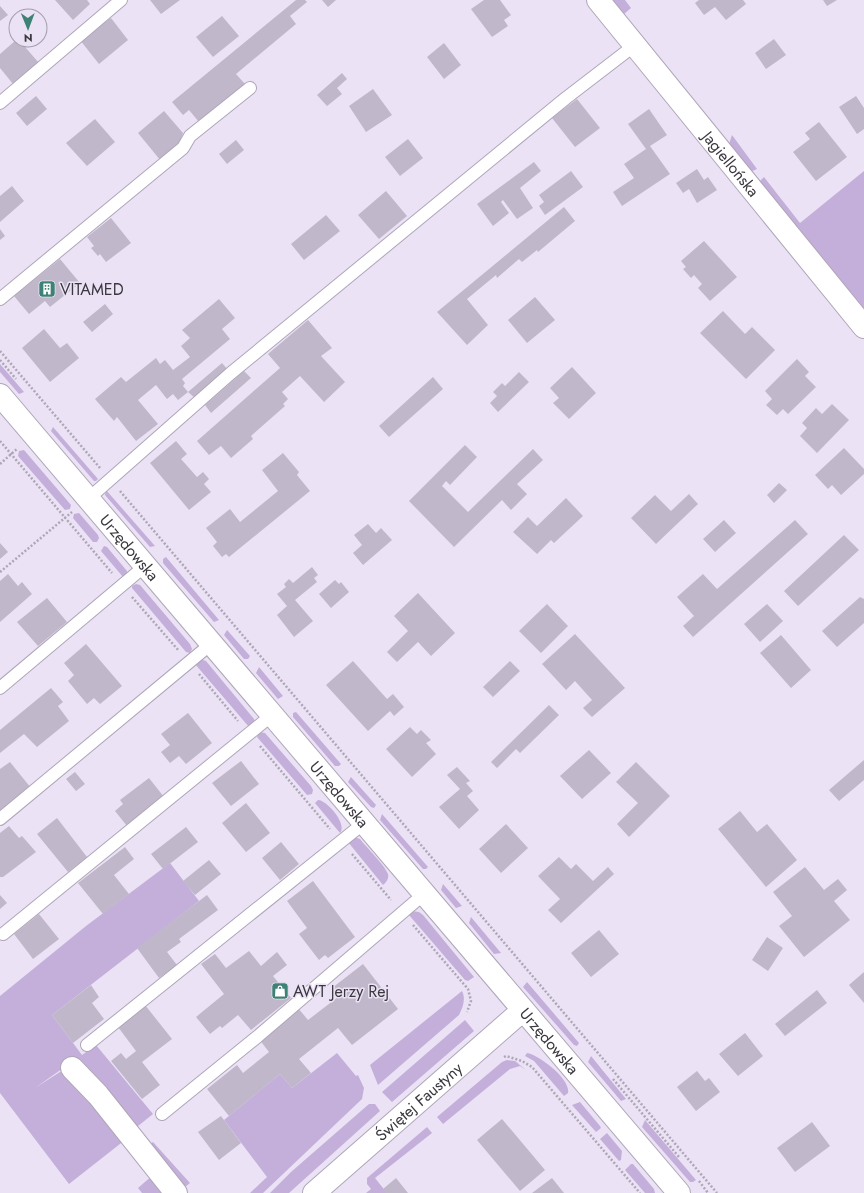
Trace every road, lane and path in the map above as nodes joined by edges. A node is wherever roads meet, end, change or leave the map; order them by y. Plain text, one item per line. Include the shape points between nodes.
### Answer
1 (121, 0) edge
2 (598, 0) edge
3 (635, 45) junction
4 (250, 88) dead end
5 (0, 103) edge
6 (0, 299) edge
7 (864, 327) edge
8 (0, 351) edge
9 (0, 395) edge
10 (111, 480) junction
11 (88, 499) junction
12 (145, 566) junction
13 (0, 572) edge
14 (211, 644) junction
15 (0, 688) edge
16 (272, 715) junction
17 (0, 819) edge
18 (364, 823) junction
19 (424, 894) junction
20 (3, 934) dead end
21 (523, 1010) junction
22 (87, 1045) dead end
23 (506, 1056) dead end
24 (72, 1068) dead end
25 (162, 1114) dead end
26 (176, 1193) edge
27 (314, 1193) edge
28 (640, 1193) edge
29 (679, 1193) edge
30 (717, 1193) edge

1 - 5 lane
2 - 3 street, Jagiellońska
3 - 7 street, Jagiellońska
3 - 10 lane via 566,98 266,344
4 - 6 lane via 190,136 183,148
8 - 10 path
9 - 11 street, Urzędowska
10 - 11 lane
10 - 30 path
11 - 12 street, Urzędowska
11 - 13 path
12 - 14 street, Urzędowska
12 - 15 lane
14 - 16 street, Urzędowska
14 - 17 lane
16 - 18 street, Urzędowska
16 - 20 lane
18 - 19 street, Urzędowska
18 - 22 lane
19 - 21 street, Urzędowska
19 - 25 lane via 237,1054
21 - 27 street, Świętej Faustyny
21 - 29 street, Urzędowska
23 - 28 path via 532,1067
24 - 26 street via 98,1095

